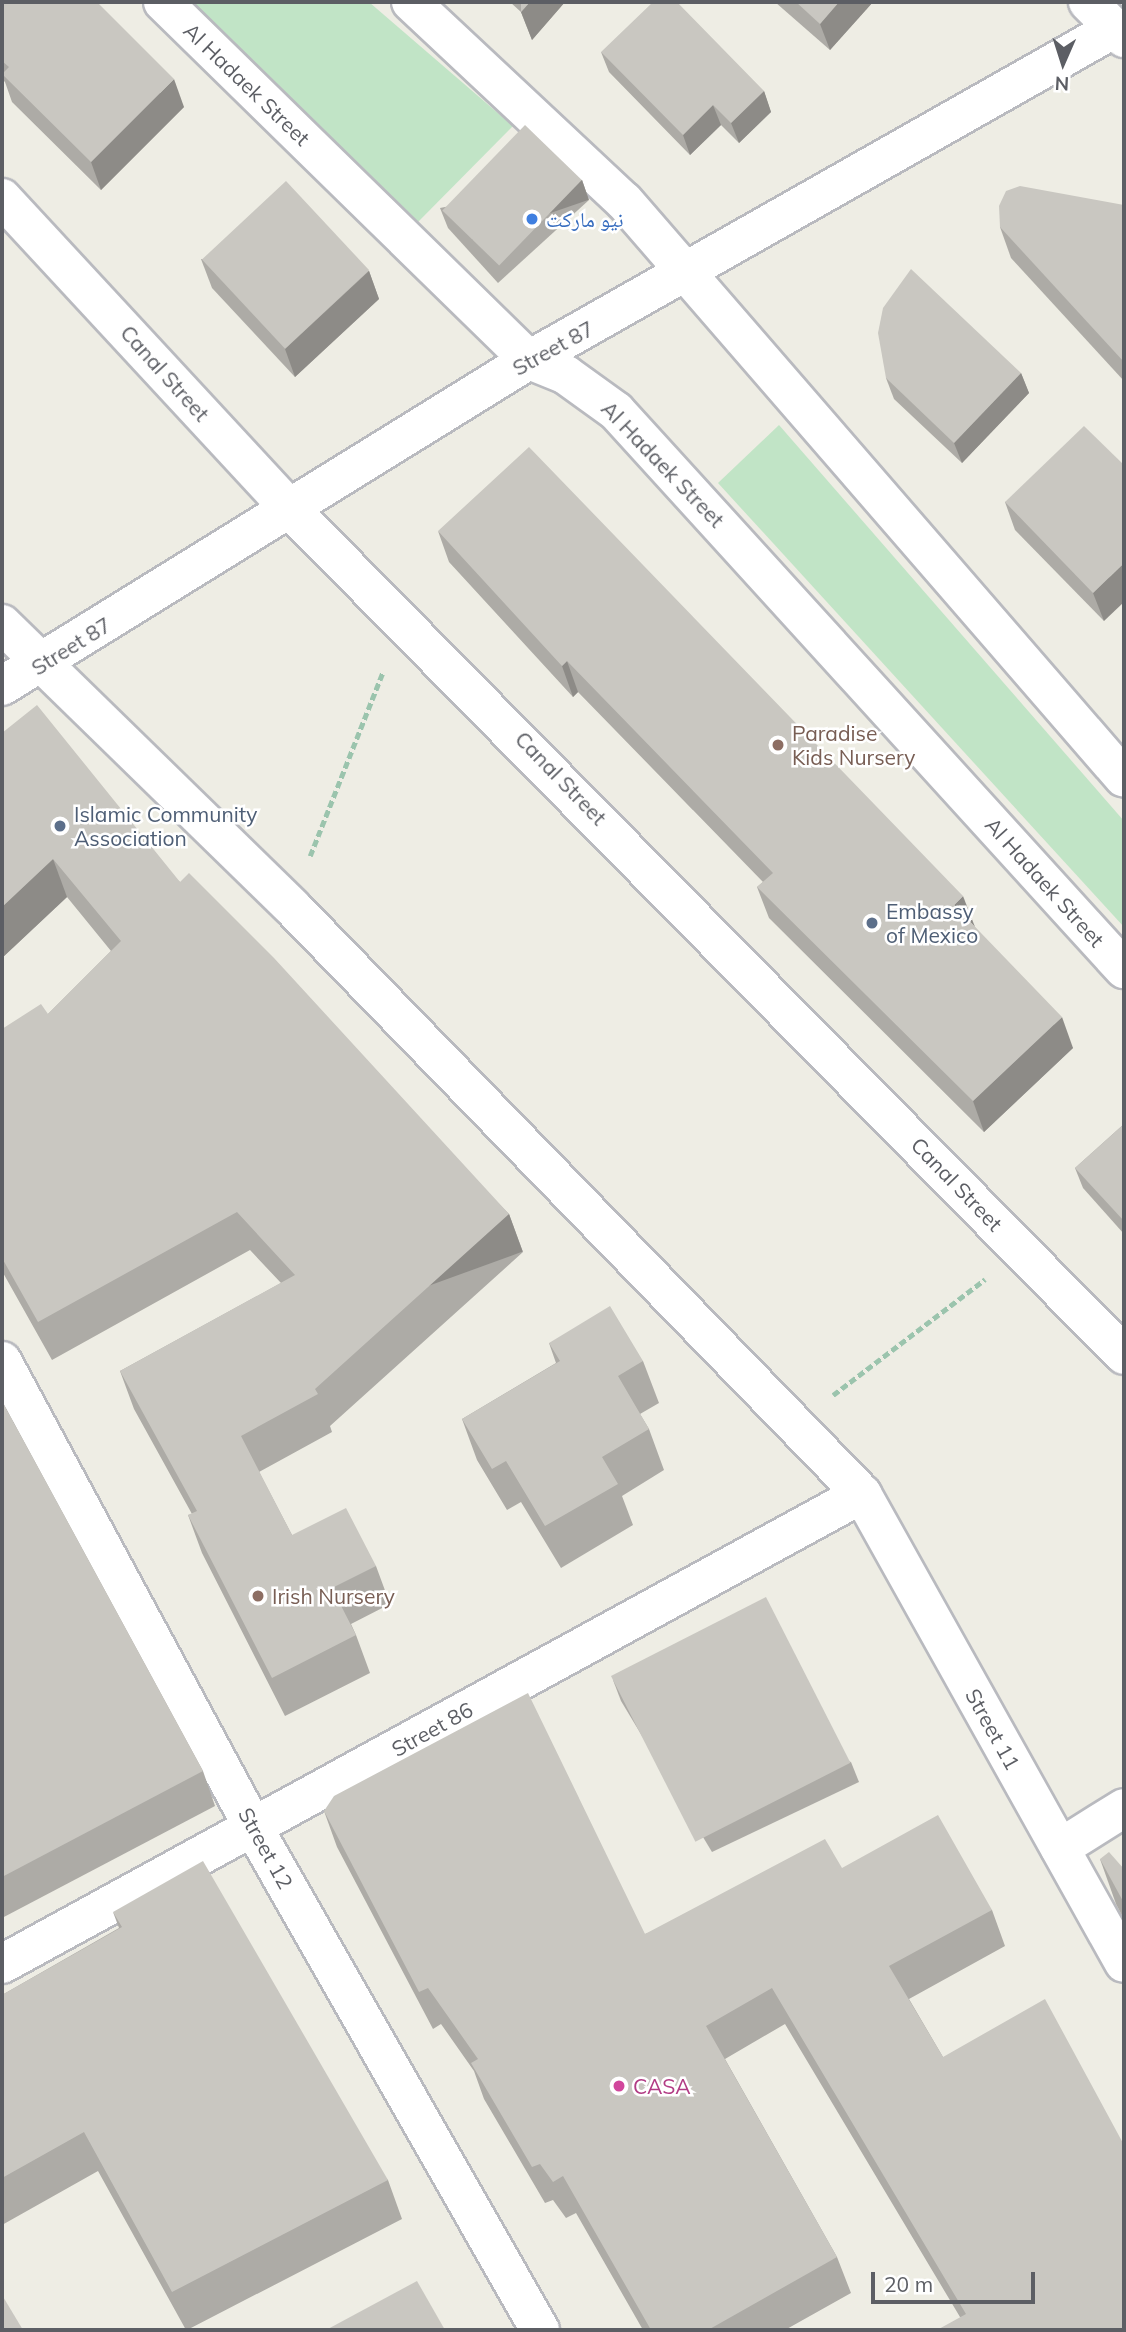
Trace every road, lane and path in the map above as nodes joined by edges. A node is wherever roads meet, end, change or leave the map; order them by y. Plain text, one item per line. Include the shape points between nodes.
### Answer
1 (163, 2) edge
2 (411, 2) edge
3 (1088, 2) edge
4 (1120, 33) edge
5 (2, 198) edge
6 (688, 275) junction
7 (529, 360) junction
8 (289, 508) junction
9 (404, 618) junction
10 (2, 624) edge
11 (42, 665) junction
12 (2, 686) edge
13 (1124, 778) edge
14 (291, 906) junction
15 (1124, 970) edge
16 (1023, 1250) junction
17 (1124, 1355) edge
18 (2, 1361) edge
19 (796, 1423) junction
20 (862, 1494) junction
21 (1124, 1808) edge
22 (253, 1827) junction
23 (1060, 1848) junction
24 (1124, 1963) edge
25 (2, 1964) edge
26 (540, 2330) edge

1 - 7 street, Al Hadaek Street
2 - 6 street via 531,108
3 - 4 street
4 - 6 street, Street 87
5 - 8 street, Canal Street
6 - 7 street, Street 87
6 - 13 street
7 - 8 street, Street 87
7 - 15 street, Al Hadaek Street via 566,375 634,429
8 - 9 street, Canal Street
8 - 11 street, Street 87
9 - 14 path
9 - 16 street, Canal Street
10 - 11 street
11 - 12 street, Street 87
11 - 14 street
14 - 19 street
16 - 17 street, Canal Street
16 - 19 path
18 - 22 street, Street 12
19 - 20 street
20 - 22 street, Street 86
20 - 23 street, Street 11
21 - 23 street
22 - 25 street, Street 86
22 - 26 street, Street 12
23 - 24 street, Street 11

